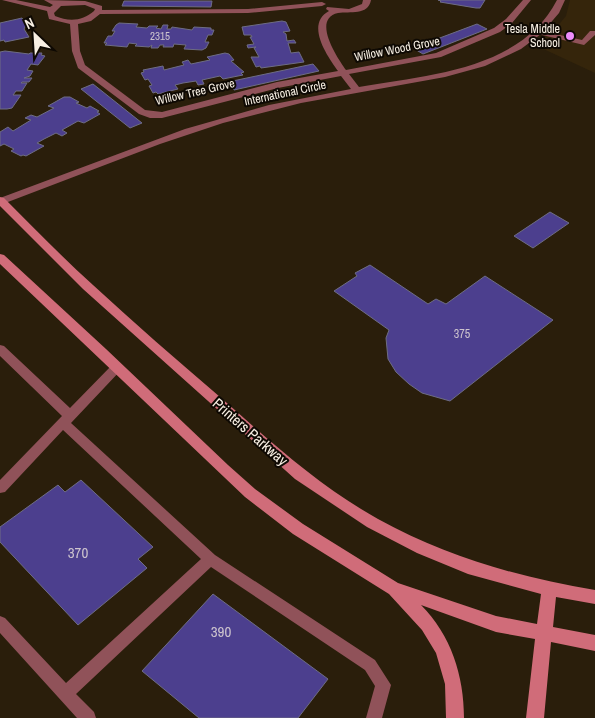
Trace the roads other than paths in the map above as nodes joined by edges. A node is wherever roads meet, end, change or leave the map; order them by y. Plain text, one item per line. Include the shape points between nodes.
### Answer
1 (2, 0) edge
2 (6, 0) edge
3 (48, 0) edge
4 (367, 0) edge
5 (527, 0) edge
6 (561, 0) edge
7 (322, 2) edge
8 (60, 4) junction
9 (0, 5) edge
10 (51, 10) junction
11 (337, 11) junction
12 (98, 12) junction
13 (74, 22) junction
14 (541, 32) junction
15 (593, 34) dead end
16 (344, 72) junction
17 (357, 90) junction
18 (0, 201) edge
19 (0, 258) edge
20 (0, 349) edge
21 (117, 366) junction
22 (66, 420) junction
23 (0, 488) edge
24 (210, 559) junction
25 (394, 588) junction
26 (549, 589) junction
27 (595, 597) edge
28 (0, 623) edge
29 (542, 634) junction
30 (595, 644) edge
31 (66, 694) junction
32 (88, 718) edge
33 (374, 718) edge
34 (455, 718) edge
35 (535, 718) edge

1 - 9 street
2 - 10 street
3 - 8 street
4 - 11 street via 366,5 358,10
5 - 16 street, Willow Wood Grove via 497,30 453,50 420,60
6 - 14 street, International Circle
7 - 11 street
7 - 12 street via 248,11
8 - 10 street
8 - 12 street via 74,0 91,2
10 - 13 street via 52,17
11 - 16 street via 326,16 322,32 323,40
12 - 13 street
13 - 16 street, Willow Tree Grove via 76,51 81,66 150,115 162,115 277,85
14 - 15 lane via 587,44
14 - 17 street, International Circle via 498,57 467,69
16 - 17 street
17 - 18 street, International Circle via 253,112 186,131
18 - 26 main road, Printers Parkway via 87,286 300,475 372,523 422,548 468,567
19 - 21 main road
20 - 22 lane
21 - 22 lane
21 - 25 main road via 250,493 298,530
22 - 23 lane
22 - 24 lane
24 - 31 lane
24 - 33 lane via 370,665 383,685
25 - 29 main road via 496,624
25 - 34 main road via 431,629 444,652 452,678
26 - 27 main road, Printers Parkway
26 - 29 main road
28 - 31 lane
29 - 30 main road
29 - 35 main road
31 - 32 lane

